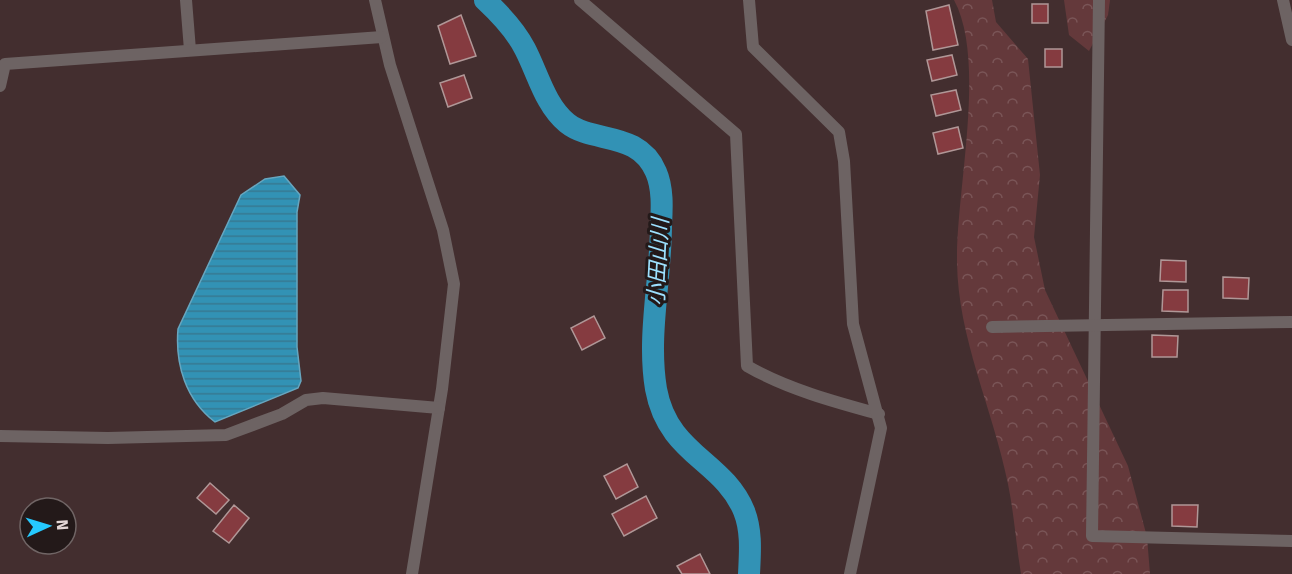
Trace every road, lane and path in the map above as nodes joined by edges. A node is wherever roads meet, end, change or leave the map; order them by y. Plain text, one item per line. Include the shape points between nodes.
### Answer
1 (186, 0) edge
2 (375, 0) edge
3 (580, 0) edge
4 (749, 0) edge
5 (1099, 0) edge
6 (1282, 0) edge
7 (382, 37) junction
8 (1292, 40) edge
9 (190, 50) junction
10 (0, 86) edge
11 (1292, 322) edge
12 (1095, 323) junction
13 (992, 327) dead end
14 (439, 408) junction
15 (879, 414) junction
16 (0, 436) edge
17 (1292, 541) edge
18 (412, 574) edge
19 (850, 574) edge

1 - 9 street
2 - 7 street
3 - 15 street via 736,134 747,366 837,403
4 - 15 street via 753,47 839,132 854,324
5 - 12 street
6 - 8 street
7 - 9 street
7 - 14 street via 442,230 454,284
9 - 10 street via 5,64
11 - 12 street
12 - 13 street
12 - 17 street via 1092,536
14 - 16 street via 323,398 306,400 282,414 226,435
14 - 18 street
15 - 19 street via 881,428 873,473

